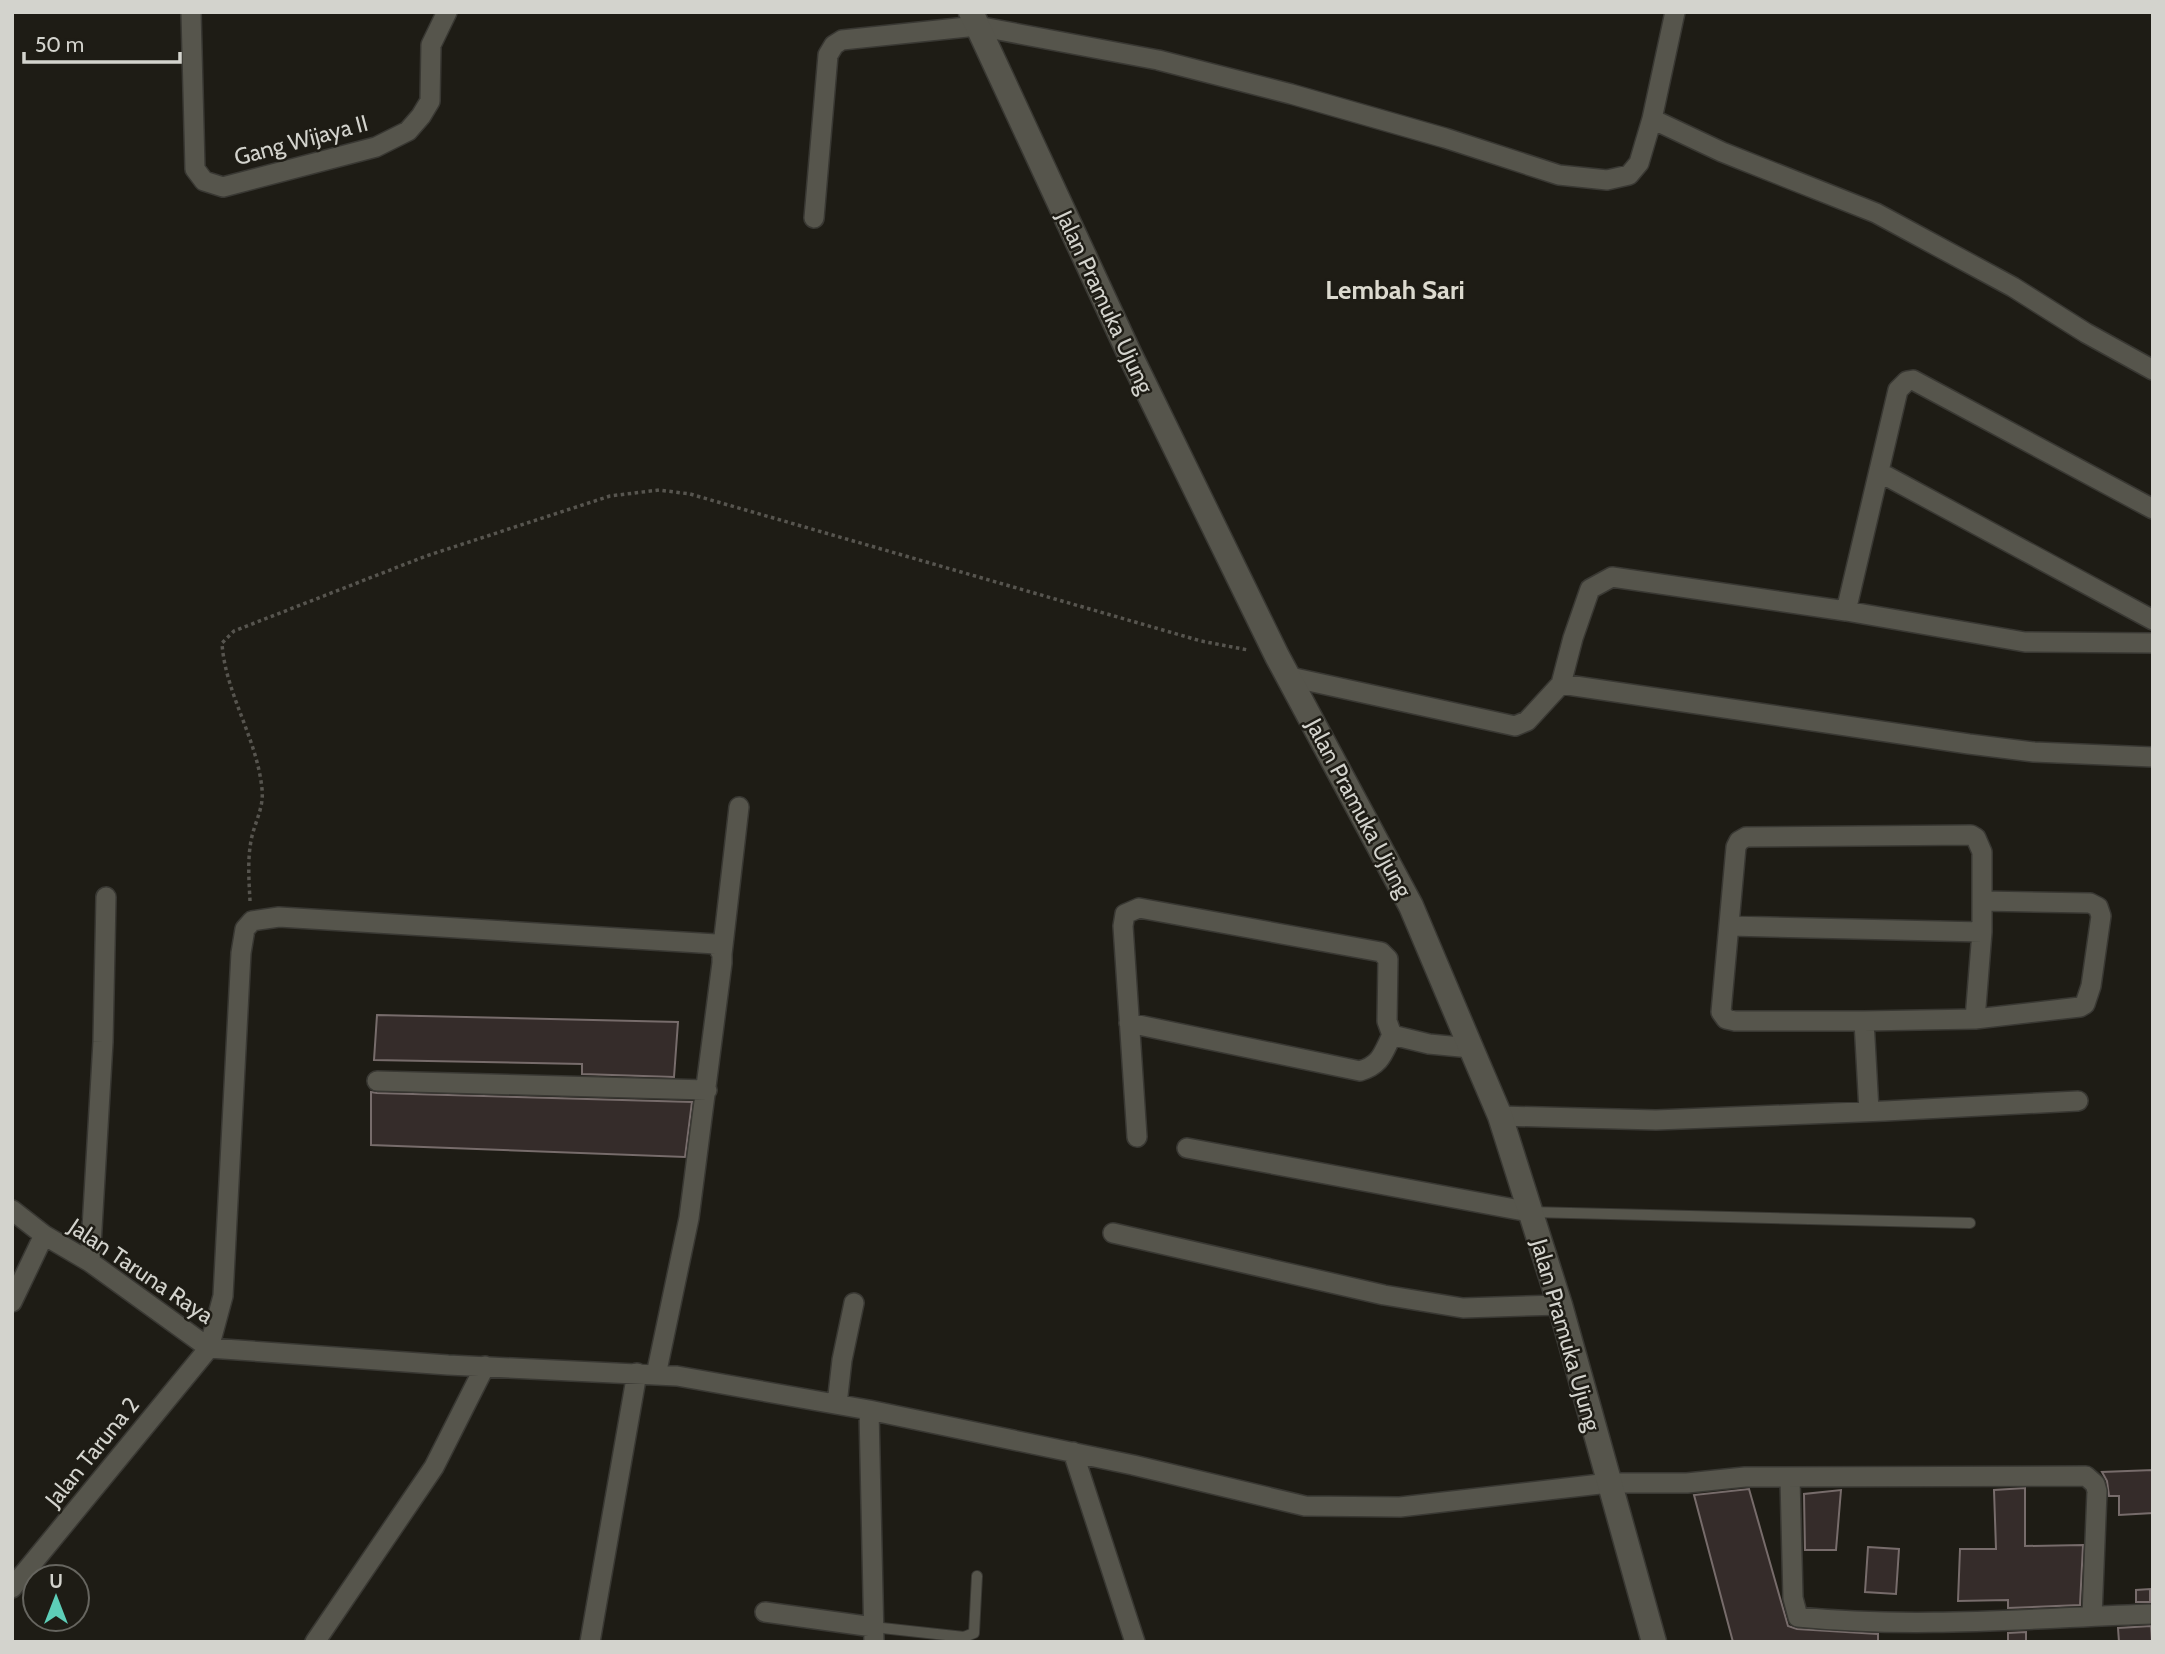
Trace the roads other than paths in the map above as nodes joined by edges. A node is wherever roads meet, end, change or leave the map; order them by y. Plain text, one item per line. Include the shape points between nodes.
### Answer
1 (191, 12) edge
2 (447, 12) edge
3 (1675, 12) edge
4 (974, 19) edge
5 (1652, 119) junction
6 (814, 218) dead end
7 (2153, 370) edge
8 (1879, 472) junction
9 (2153, 509) edge
10 (1846, 611) junction
11 (2153, 620) edge
12 (2153, 643) edge
13 (1290, 677) junction
14 (1561, 684) junction
15 (2153, 757) edge
16 (738, 807) dead end
17 (106, 897) dead end
18 (1982, 901) junction
19 (1730, 926) junction
20 (1982, 932) junction
21 (722, 954) junction
22 (1975, 1019) junction
23 (1864, 1021) junction
24 (1129, 1023) junction
25 (1392, 1035) junction
26 (1471, 1048) junction
27 (377, 1081) dead end
28 (707, 1090) junction
29 (2078, 1101) dead end
30 (1869, 1111) junction
31 (1500, 1116) junction
32 (1136, 1137) dead end
33 (1188, 1148) dead end
34 (12, 1210) edge
35 (1530, 1212) junction
36 (1970, 1223) dead end
37 (1113, 1233) dead end
38 (44, 1235) junction
39 (90, 1262) junction
40 (12, 1302) edge
41 (854, 1303) dead end
42 (1560, 1305) junction
43 (209, 1348) junction
44 (485, 1366) junction
45 (647, 1374) junction
46 (837, 1404) junction
47 (869, 1410) junction
48 (1073, 1452) junction
49 (1790, 1479) junction
50 (1609, 1483) junction
51 (977, 1576) dead end
52 (12, 1588) edge
53 (765, 1612) dead end
54 (2153, 1614) edge
55 (2092, 1616) junction
56 (873, 1634) edge
57 (315, 1642) edge
58 (590, 1642) edge
59 (1135, 1642) edge
60 (1654, 1642) edge

1 - 2 street, Gang Wijaya II via 195,169 204,181 223,187 376,147 408,131 430,102 431,45
3 - 5 street
4 - 5 street via 1291,94 1559,175 1606,180 1629,175 1639,163
4 - 6 street via 834,45 828,55
4 - 13 street, Jalan Pramuka Ujung via 1130,355
5 - 7 street via 1876,213
8 - 9 street via 1898,390 1913,380
8 - 10 street
8 - 11 street
10 - 12 street via 2025,642
10 - 14 street via 1612,577 1590,589
13 - 14 street via 1515,726 1527,721
13 - 26 street, Jalan Pramuka Ujung via 1411,906
14 - 15 street via 1969,744
16 - 21 street
17 - 39 street
18 - 19 street via 1982,852 1971,835 1746,837 1736,847
18 - 20 street
18 - 22 street via 2090,903 2098,907 2101,916 2085,1004
19 - 20 street
19 - 23 street via 1721,1012 1726,1019
20 - 22 street
21 - 28 street
21 - 43 street via 716,944 279,917 252,921 245,929 241,953 223,1296
22 - 23 street
23 - 30 street
24 - 25 street via 1360,1071 1379,1062
24 - 25 street via 1123,926 1125,914 1139,908 1381,952 1388,959 1387,1021
24 - 32 street
25 - 26 street
26 - 31 street, Jalan Pramuka Ujung
27 - 28 street
28 - 45 street via 689,1217
29 - 30 street
30 - 31 street via 1656,1120
31 - 35 street, Jalan Pramuka Ujung
33 - 35 street
34 - 38 street, Jalan Taruna Raya
35 - 36 lane
35 - 42 street, Jalan Pramuka Ujung
37 - 42 street via 1384,1295 1463,1308
38 - 39 street, Jalan Taruna Raya
38 - 40 street
39 - 43 street, Jalan Taruna Raya
41 - 46 street
42 - 50 street, Jalan Pramuka Ujung
43 - 44 street
43 - 52 street, Jalan Taruna 2
44 - 45 street
44 - 57 street via 434,1467
45 - 46 street
45 - 58 street
46 - 47 street
47 - 48 street
47 - 56 street
48 - 50 street via 1305,1506 1400,1507
48 - 59 street
49 - 50 street
49 - 55 street via 1793,1598 1798,1617 1945,1623
49 - 55 street via 2086,1476 2097,1491
50 - 60 street, Jalan Pramuka Ujung
51 - 56 lane via 972,1635
53 - 56 street
54 - 55 street

